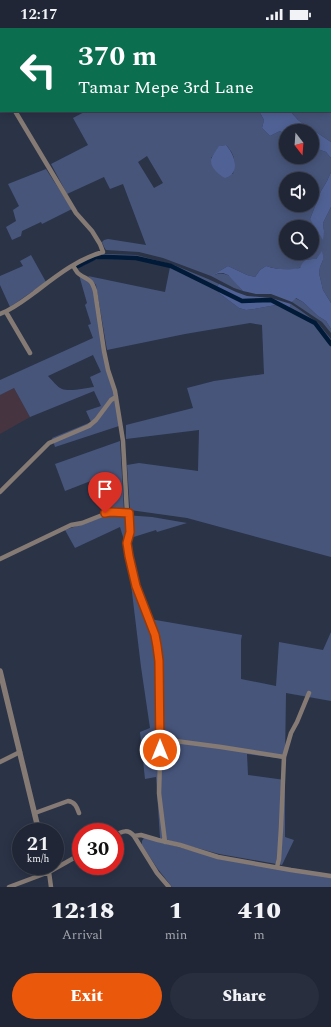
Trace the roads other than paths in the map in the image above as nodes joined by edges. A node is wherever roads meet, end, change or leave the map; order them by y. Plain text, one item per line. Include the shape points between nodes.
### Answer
1 (16, 112) edge
2 (73, 266) junction
3 (6, 312) junction
4 (0, 314) edge
5 (30, 353) dead end
6 (116, 397) junction
7 (0, 492) edge
8 (128, 513) junction
9 (0, 560) edge
10 (0, 671) edge
11 (309, 693) dead end
12 (160, 739) junction
13 (20, 752) junction
14 (284, 757) junction
15 (0, 762) edge
16 (35, 813) junction
17 (79, 813) dead end
18 (37, 823) edge
19 (124, 832) edge
20 (134, 836) junction
21 (165, 842) junction
22 (277, 867) junction
23 (41, 875) edge
24 (49, 875) edge
25 (331, 876) edge
26 (9, 887) edge
27 (51, 887) edge
28 (169, 887) edge

1 - 2 street via 76,213 92,231 103,252 91,255
2 - 3 street
2 - 6 street via 93,284
3 - 4 street
3 - 5 street
6 - 7 street via 89,426 49,444
6 - 8 street via 123,441
8 - 9 street via 110,512 70,525
8 - 12 street via 129,556 136,586 157,646
10 - 13 street
11 - 14 street via 291,733
12 - 14 street
12 - 21 street via 159,793
13 - 15 street
13 - 16 street
14 - 22 street
16 - 17 street via 68,801 76,805
16 - 18 street
19 - 20 street
20 - 21 street via 141,835
20 - 28 street
21 - 22 street via 218,856
22 - 25 street
23 - 26 street
24 - 27 street

